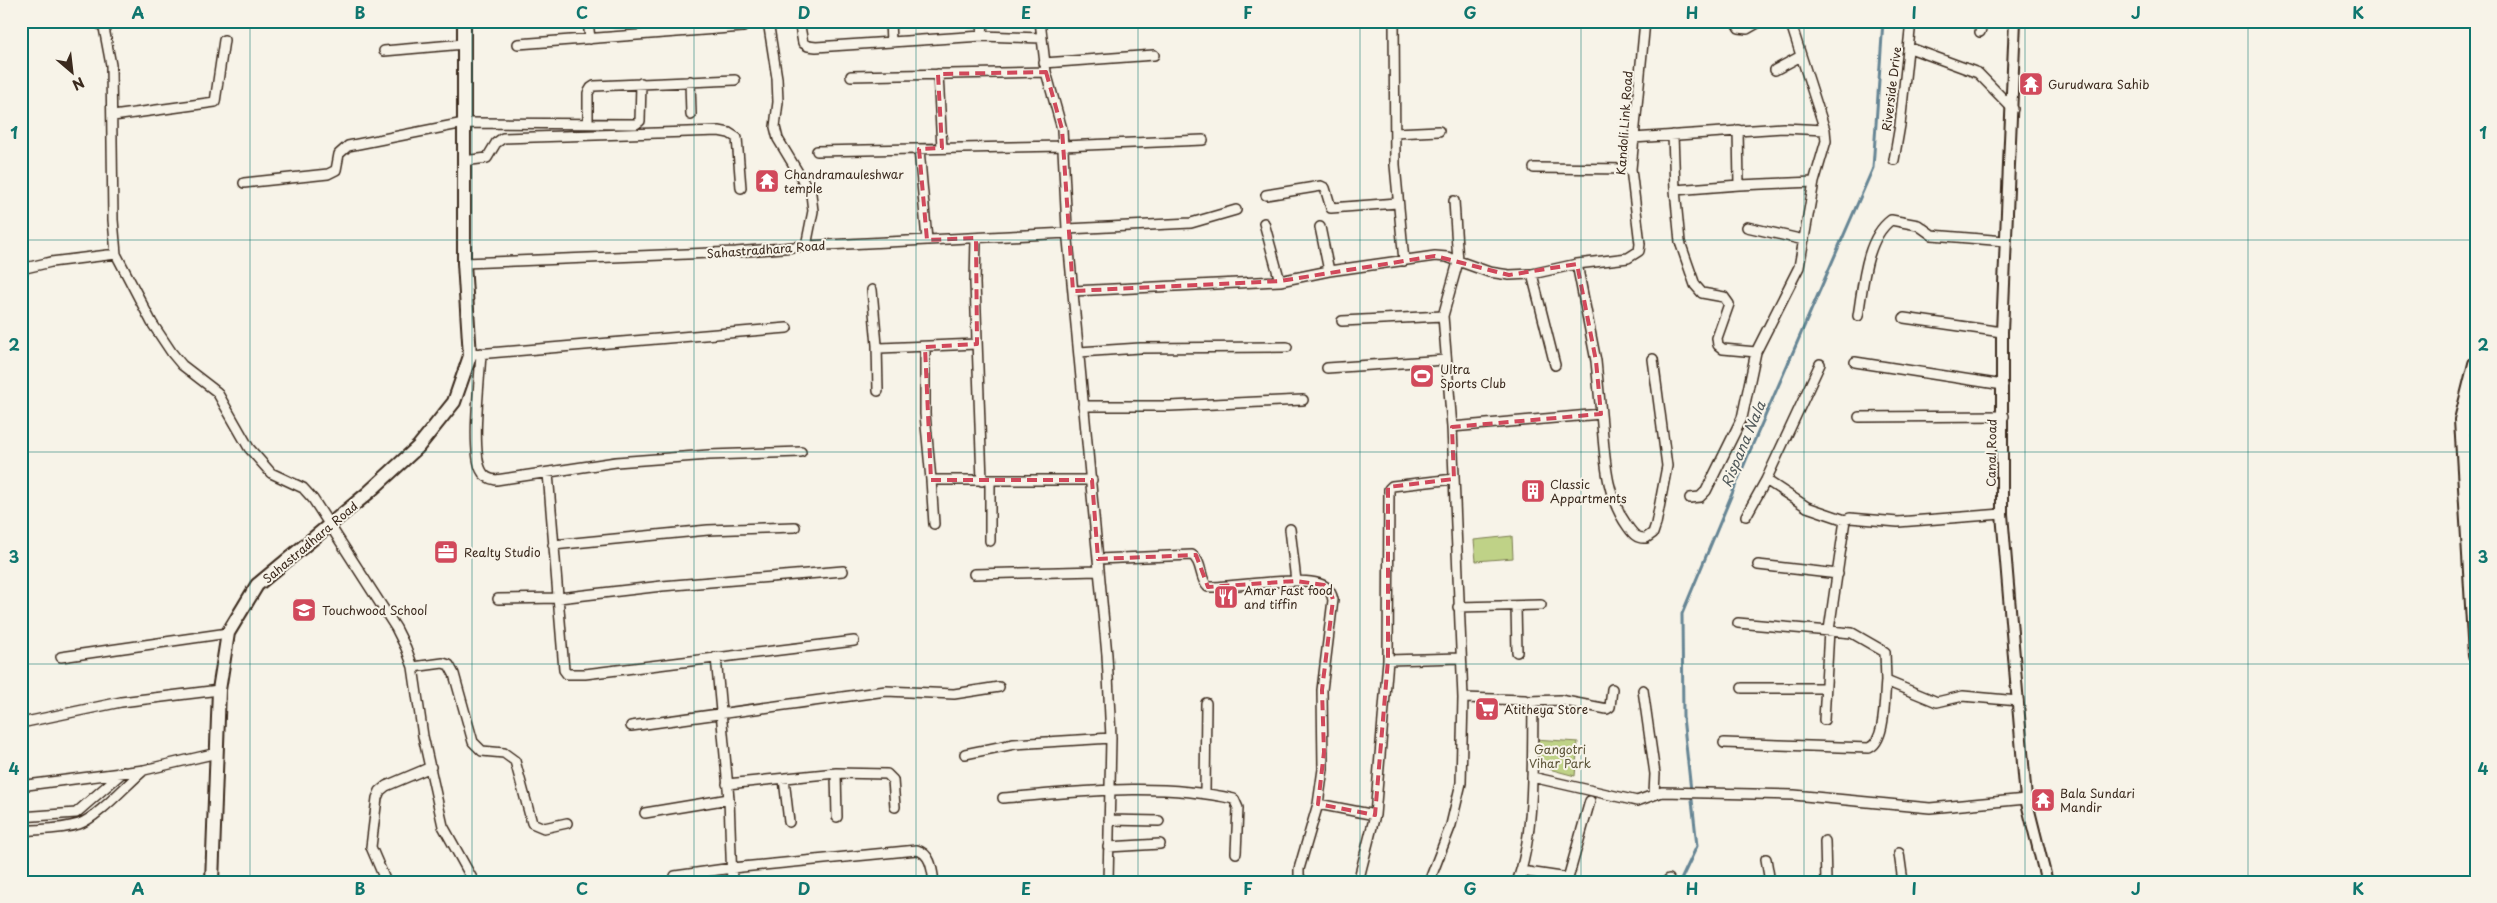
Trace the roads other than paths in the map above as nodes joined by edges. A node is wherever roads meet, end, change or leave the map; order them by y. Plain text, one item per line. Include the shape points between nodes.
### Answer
1 (97, 21) edge
2 (464, 21) edge
3 (588, 21) edge
4 (768, 21) edge
5 (799, 21) edge
6 (890, 21) edge
7 (983, 21) edge
8 (1040, 21) edge
9 (1394, 21) edge
10 (1645, 21) edge
11 (1735, 21) edge
12 (1761, 21) edge
13 (1790, 21) edge
14 (1911, 21) edge
15 (1984, 21) edge
16 (2015, 21) edge
17 (743, 28) dead end
18 (1980, 32) dead end
19 (982, 36) junction
20 (1042, 38) junction
21 (590, 39) junction
22 (224, 40) dead end
23 (891, 42) junction
24 (464, 44) junction
25 (518, 44) dead end
26 (1910, 48) junction
27 (384, 51) dead end
28 (1154, 55) dead end
29 (1801, 56) junction
30 (1045, 67) junction
31 (1775, 70) dead end
32 (938, 74) junction
33 (851, 76) dead end
34 (735, 80) dead end
35 (690, 81) junction
36 (641, 83) junction
37 (2013, 109) junction
38 (113, 116) junction
39 (691, 116) dead end
40 (588, 123) junction
41 (464, 124) junction
42 (1738, 130) junction
43 (1825, 130) junction
44 (1440, 132) dead end
45 (1395, 133) junction
46 (1673, 135) junction
47 (1633, 138) junction
48 (1203, 140) dead end
49 (1063, 146) junction
50 (942, 148) junction
51 (918, 149) junction
52 (817, 152) dead end
53 (1894, 160) dead end
54 (464, 161) junction
55 (1534, 168) dead end
56 (1631, 169) junction
57 (1814, 182) junction
58 (244, 183) dead end
59 (1739, 185) junction
60 (741, 188) dead end
61 (1675, 190) junction
62 (1266, 195) dead end
63 (1454, 201) dead end
64 (1397, 203) junction
65 (1236, 210) dead end
66 (1264, 223) dead end
67 (1320, 227) dead end
68 (1747, 227) dead end
69 (1068, 231) junction
70 (976, 238) junction
71 (927, 240) junction
72 (1804, 240) junction
73 (2005, 241) junction
74 (806, 246) junction
75 (116, 254) junction
76 (1404, 261) junction
77 (1458, 262) junction
78 (464, 263) junction
79 (1577, 264) junction
80 (21, 269) edge
81 (1329, 271) junction
82 (1532, 274) junction
83 (1280, 281) junction
84 (872, 290) dead end
85 (1073, 291) junction
86 (1442, 316) junction
87 (1858, 316) dead end
88 (1904, 318) dead end
89 (1342, 321) dead end
90 (787, 328) dead end
91 (2002, 332) junction
92 (977, 344) junction
93 (877, 345) junction
94 (925, 347) junction
95 (1287, 347) dead end
96 (1079, 352) junction
97 (1756, 352) junction
98 (476, 354) junction
99 (1652, 359) dead end
100 (1445, 360) junction
101 (1855, 362) dead end
102 (1820, 364) dead end
103 (2476, 364) edge
104 (1555, 365) dead end
105 (1327, 368) dead end
106 (2003, 385) junction
107 (878, 391) dead end
108 (1303, 400) dead end
109 (1083, 406) junction
110 (1601, 414) junction
111 (2004, 416) junction
112 (1859, 417) dead end
113 (1452, 427) junction
114 (801, 452) dead end
115 (548, 473) junction
116 (1454, 479) junction
117 (931, 480) junction
118 (1092, 480) junction
119 (1766, 480) junction
120 (986, 481) junction
121 (1690, 498) dead end
122 (2002, 514) junction
123 (1746, 516) dead end
124 (1845, 520) junction
125 (330, 524) junction
126 (934, 524) dead end
127 (795, 527) dead end
128 (1290, 529) dead end
129 (990, 542) dead end
130 (553, 545) junction
131 (1098, 559) junction
132 (1758, 564) dead end
133 (842, 571) dead end
134 (1098, 571) junction
135 (974, 574) dead end
136 (1838, 574) junction
137 (1296, 582) junction
138 (559, 598) junction
139 (498, 599) dead end
140 (1541, 605) dead end
141 (1516, 606) junction
142 (1458, 607) junction
143 (1738, 623) dead end
144 (1829, 630) junction
145 (228, 633) junction
146 (854, 640) dead end
147 (1518, 652) dead end
148 (2476, 656) edge
149 (61, 657) dead end
150 (716, 657) junction
151 (1460, 658) junction
152 (1388, 660) junction
153 (412, 667) junction
154 (1886, 681) junction
155 (999, 687) dead end
156 (1742, 688) dead end
157 (1824, 688) junction
158 (1612, 689) dead end
159 (219, 690) junction
160 (1643, 690) dead end
161 (1463, 698) junction
162 (1528, 701) junction
163 (2018, 701) junction
164 (1206, 703) dead end
165 (722, 714) junction
166 (1824, 720) dead end
167 (21, 723) edge
168 (631, 726) dead end
169 (1111, 738) junction
170 (1724, 743) dead end
171 (216, 753) junction
172 (965, 754) dead end
173 (431, 767) junction
174 (144, 770) junction
175 (123, 772) junction
176 (836, 773) junction
177 (1532, 776) junction
178 (784, 779) junction
179 (727, 784) junction
180 (27, 785) dead end
181 (1109, 790) junction
182 (1204, 793) junction
183 (1658, 793) junction
184 (1003, 798) dead end
185 (729, 799) junction
186 (2026, 799) junction
187 (1590, 801) dead end
188 (1318, 804) junction
189 (896, 807) dead end
190 (645, 813) dead end
191 (1376, 815) junction
192 (21, 817) edge
193 (837, 817) dead end
194 (1109, 820) junction
195 (1159, 821) dead end
196 (789, 822) dead end
197 (567, 823) dead end
198 (21, 831) edge
199 (1825, 841) dead end
200 (1160, 844) dead end
201 (1108, 847) junction
202 (1236, 853) dead end
203 (1899, 853) dead end
204 (1766, 859) dead end
205 (732, 868) junction
206 (1521, 872) junction
207 (675, 876) dead end
208 (1568, 880) edge
209 (212, 882) edge
210 (386, 882) edge
211 (474, 882) edge
212 (732, 882) edge
213 (934, 882) edge
214 (1108, 882) edge
215 (1304, 882) edge
216 (1358, 882) edge
217 (1429, 882) edge
218 (1517, 882) edge
219 (1770, 882) edge
220 (1826, 882) edge
221 (1903, 882) edge
222 (2047, 882) edge

1 - 38 street via 104,28 109,44
2 - 24 main road, Sahastradhara Road
3 - 21 street
4 - 74 street via 777,78 775,127 778,139 811,194 813,211
5 - 23 street via 801,39 808,46
6 - 23 street
7 - 19 street
8 - 20 street
9 - 45 street
10 - 47 street, Kandoli Link Road
11 - 12 street via 1739,28 1744,29
13 - 29 street
14 - 26 street, Riverside Drive
15 - 18 street
16 - 37 street, Canal Road
17 - 21 street
19 - 20 street
19 - 23 street
20 - 30 street
21 - 25 street
22 - 38 street via 215,102
24 - 27 street
24 - 41 main road, Sahastradhara Road
26 - 37 street via 1978,73
26 - 53 street, Riverside Drive
28 - 30 street
29 - 31 street
29 - 43 street
30 - 32 street
30 - 49 street via 1059,114
32 - 33 street
32 - 50 street
34 - 35 street
35 - 36 street
35 - 39 street
36 - 40 street via 591,88 588,93
36 - 40 street via 639,122
37 - 73 street, Canal Road
38 - 75 street
40 - 41 street
41 - 54 main road, Sahastradhara Road
41 - 58 street via 348,146 339,154 336,170 328,174
42 - 43 street
42 - 46 street
42 - 59 street
43 - 57 street via 1826,142
44 - 45 street
45 - 64 street
46 - 47 street
46 - 61 street
47 - 56 street, Kandoli Link Road
48 - 49 street
49 - 50 street
49 - 69 street
50 - 51 street
51 - 52 street
51 - 71 street
54 - 60 street via 487,158 503,138 719,131 736,138
54 - 78 main road, Sahastradhara Road
55 - 56 street
56 - 79 street, Kandoli Link Road via 1640,244 1636,255
57 - 59 street
57 - 72 street
59 - 61 street
61 - 97 street via 1680,242 1695,285 1702,293 1724,297 1729,304 1717,338 1718,345 1723,349
62 - 64 street via 1321,186 1325,188 1331,208
63 - 77 street
64 - 76 street
65 - 69 street, Sahastradhara Road via 1191,223
66 - 83 street
67 - 81 street
68 - 72 street
69 - 70 street, Sahastradhara Road
69 - 85 street
70 - 71 street, Sahastradhara Road
70 - 92 street
71 - 74 street, Sahastradhara Road
72 - 97 street via 1795,276
73 - 87 street via 1932,235 1918,225 1890,221 1869,257
73 - 91 street, Canal Road
74 - 78 street, Sahastradhara Road via 736,252
75 - 80 street
75 - 125 street via 172,353 182,365 217,392 249,448 271,473 303,488
76 - 77 street via 1435,256
76 - 81 street
77 - 82 street via 1498,275
77 - 86 street
78 - 98 main road, Sahastradhara Road
79 - 82 street
79 - 110 street via 1596,361
81 - 83 street
82 - 104 street
83 - 85 street
84 - 93 street
85 - 96 street
86 - 89 street
86 - 100 street
88 - 91 street
90 - 98 street
91 - 106 street, Canal Road
92 - 94 street
92 - 120 street
93 - 94 street via 881,348
93 - 107 street
94 - 117 street
95 - 96 street via 1140,348
96 - 109 street
97 - 121 street via 1742,418 1706,490 1700,497
98 - 115 street via 476,424 481,471 489,479 496,480
98 - 125 main road, Sahastradhara Road via 454,402 418,447
99 - 110 street via 1667,466 1656,524 1650,537 1641,539 1636,536 1610,494
100 - 105 street
100 - 113 street
101 - 106 street
102 - 119 street
103 - 148 main road via 2462,420
106 - 111 street, Canal Road
108 - 109 street
109 - 118 street
110 - 113 street
111 - 112 street
111 - 122 street, Canal Road
113 - 116 street
114 - 115 street via 634,461
115 - 130 street
116 - 142 street
116 - 152 street via 1392,486 1389,489
117 - 120 street
117 - 126 street
118 - 120 street
118 - 131 street
119 - 123 street
119 - 124 street via 1806,506
120 - 129 street
122 - 124 street via 1906,522
122 - 163 street, Canal Road
124 - 136 street
125 - 145 main road, Sahastradhara Road via 258,585
125 - 153 street via 396,628
127 - 130 street via 708,530
128 - 137 street
130 - 138 street
131 - 134 street
131 - 137 street via 1192,555 1198,560 1204,584 1210,587
132 - 136 street
133 - 138 street
134 - 135 street
134 - 169 street via 1107,654
136 - 144 street
137 - 188 street via 1324,585 1333,600 1322,690 1324,752
138 - 139 street
138 - 150 street via 564,670 568,675
140 - 141 street
141 - 142 street
141 - 147 street
142 - 151 street
143 - 144 street
144 - 154 street via 1852,633 1883,649 1886,654
144 - 157 street
145 - 149 street
145 - 159 main road, Sahastradhara Road
146 - 150 street
150 - 165 street
151 - 152 street
151 - 161 street
152 - 191 street
153 - 173 street
153 - 197 street via 449,665 473,742 482,751 504,753 515,761 532,823 544,828
154 - 163 street via 1937,702 1963,696
154 - 170 street via 1881,734 1877,744 1869,748
155 - 165 street via 947,694 886,691
156 - 157 street
157 - 166 street
158 - 162 street via 1607,709 1560,700
159 - 167 street via 121,702
159 - 171 main road, Sahastradhara Road
160 - 183 street
161 - 162 street
161 - 217 street via 1461,783 1456,807
162 - 177 street via 1533,708
163 - 186 street, Canal Road
164 - 182 street
165 - 168 street
165 - 179 street
169 - 172 street via 1014,744
169 - 181 street
171 - 174 street
171 - 209 main road, Sahastradhara Road
173 - 210 street via 380,791 371,847
173 - 211 street via 446,835
174 - 175 street
174 - 198 street via 80,824
175 - 180 street
175 - 192 street via 76,813
176 - 178 street
176 - 189 street via 889,774 893,780
176 - 193 street
177 - 183 street via 1632,801
177 - 206 street
178 - 179 street
178 - 196 street
179 - 185 street
181 - 182 street
181 - 184 street
181 - 194 street
182 - 202 street via 1236,802
183 - 186 street via 1794,795 1930,808
185 - 190 street
185 - 205 street
186 - 222 street, Canal Road
187 - 208 street
188 - 191 street
188 - 215 street via 1299,869 1299,876
191 - 216 street
194 - 195 street
194 - 201 street
199 - 220 street
200 - 201 street
201 - 214 street
203 - 221 street
204 - 219 street
205 - 207 street
205 - 212 street
205 - 213 street via 917,850 928,858
206 - 208 street
206 - 218 street

